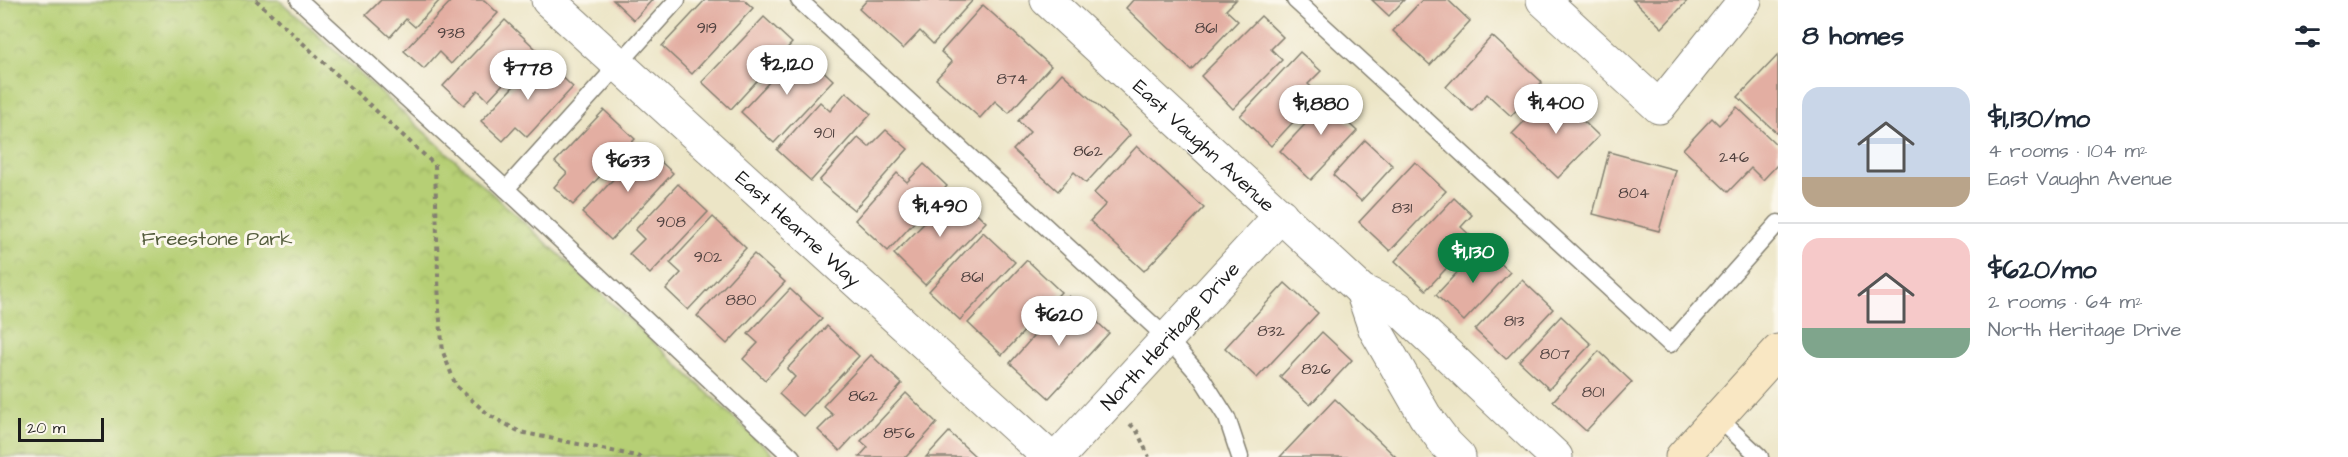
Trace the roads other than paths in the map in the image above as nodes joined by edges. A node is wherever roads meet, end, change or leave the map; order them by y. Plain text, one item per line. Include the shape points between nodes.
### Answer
1 (299, 0) edge
2 (548, 0) edge
3 (677, 0) edge
4 (799, 0) edge
5 (1047, 0) edge
6 (1295, 0) edge
7 (1543, 0) edge
8 (1745, 0) edge
9 (618, 65) junction
10 (506, 189) junction
11 (1281, 214) junction
12 (1778, 223) edge
13 (1362, 291) junction
14 (1167, 338) junction
15 (1778, 351) edge
16 (1717, 417) junction
17 (792, 457) edge
18 (1049, 457) edge
19 (1058, 457) edge
20 (1240, 457) edge
21 (1459, 457) edge
22 (1556, 457) edge
23 (1682, 457) edge
24 (1760, 457) edge

1 - 10 lane
2 - 9 street, East Hearne Way
3 - 9 lane
4 - 14 lane
5 - 11 street, East Vaughn Avenue
6 - 12 lane via 1670,344
7 - 8 street via 1659,107
9 - 10 lane
9 - 18 street, East Hearne Way
10 - 17 lane
11 - 13 street, East Vaughn Avenue
11 - 14 street, North Heritage Drive
13 - 21 street, East Vaughn Avenue via 1375,329 1425,416
13 - 22 street, East Vaughn Avenue via 1398,309
14 - 19 street, North Heritage Drive
14 - 20 lane via 1201,377 1227,418
15 - 16 main road
16 - 23 main road
16 - 24 lane

